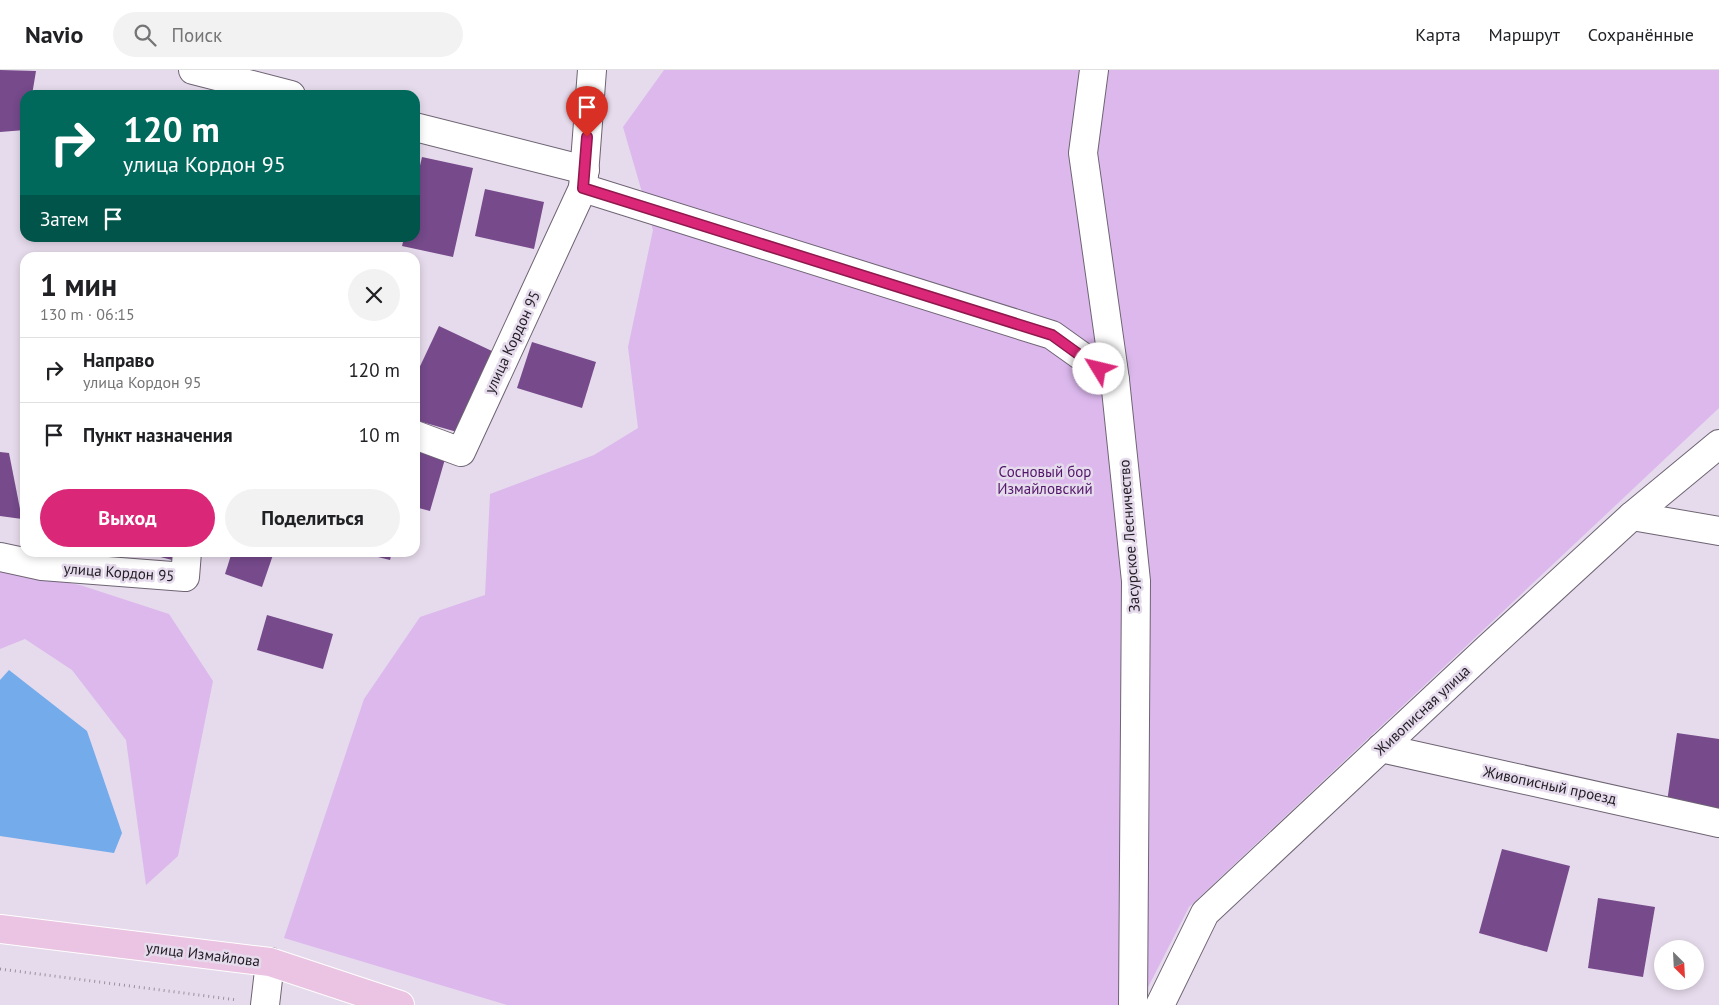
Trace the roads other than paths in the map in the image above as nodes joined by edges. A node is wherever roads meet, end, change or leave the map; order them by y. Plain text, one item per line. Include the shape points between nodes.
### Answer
1 (193, 70) edge
2 (592, 70) edge
3 (1094, 70) edge
4 (271, 90) edge
5 (420, 129) edge
6 (584, 179) junction
7 (1115, 380) junction
8 (420, 436) edge
9 (1719, 444) edge
10 (1632, 516) junction
11 (1719, 531) edge
12 (0, 557) edge
13 (187, 557) edge
14 (1381, 748) junction
15 (1719, 823) edge
16 (0, 928) edge
17 (270, 962) junction
18 (265, 1004) edge
19 (400, 1005) edge
20 (1133, 1005) edge
21 (1160, 1005) edge

1 - 4 street
2 - 6 street, улица Кордон 95
3 - 7 street, Засурское Лесничество via 1084,153
5 - 6 street
6 - 7 street via 1052,335
6 - 8 street, улица Кордон 95 via 461,452
7 - 20 street, Засурское Лесничество via 1136,581
9 - 10 street, Живописная улица
10 - 11 street
10 - 14 street, Живописная улица
12 - 13 street, улица Кордон 95 via 42,566 185,577
14 - 15 street, Живописный проезд
14 - 21 street, Живописная улица via 1205,913
16 - 17 main road, улица Измайлова
17 - 18 street
17 - 19 main road, улица Измайлова

